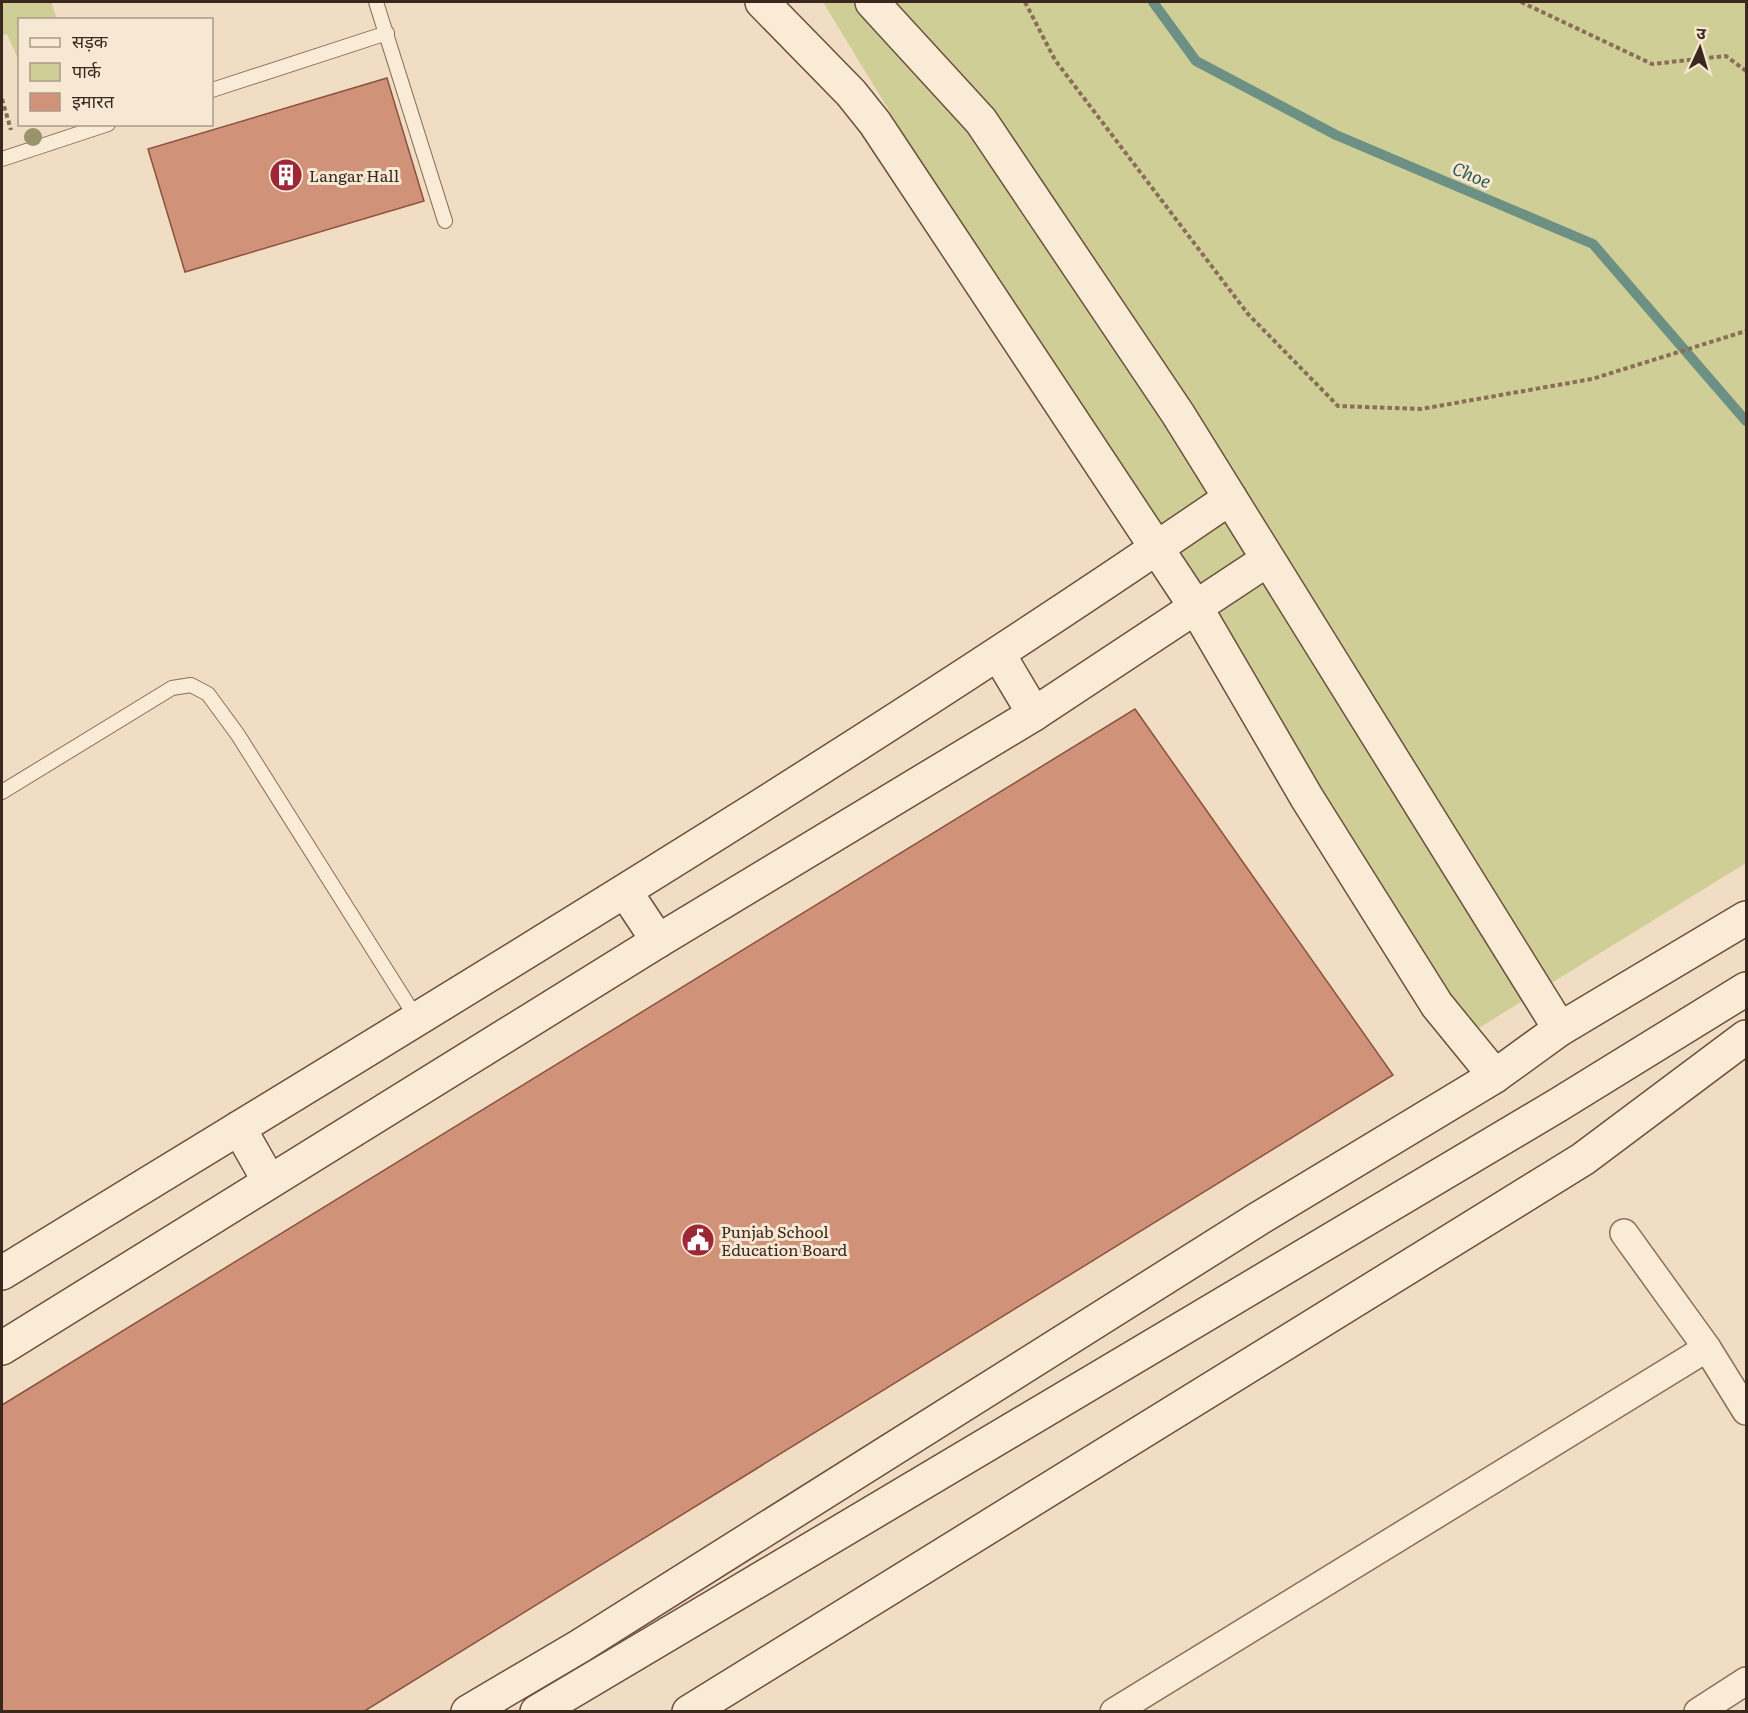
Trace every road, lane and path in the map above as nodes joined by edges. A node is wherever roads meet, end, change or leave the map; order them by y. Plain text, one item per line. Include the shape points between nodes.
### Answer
1 (376, 2) edge
2 (762, 2) edge
3 (872, 2) edge
4 (1025, 2) edge
5 (1521, 2) edge
6 (387, 33) junction
7 (1746, 71) edge
8 (213, 90) edge
9 (2, 99) edge
10 (102, 126) edge
11 (19, 154) junction
12 (2, 159) edge
13 (445, 221) dead end
14 (1746, 331) edge
15 (1230, 498) junction
16 (1157, 548) junction
17 (1267, 560) junction
18 (1195, 606) junction
19 (999, 655) junction
20 (1034, 714) junction
21 (2, 792) edge
22 (625, 891) junction
23 (1746, 918) edge
24 (658, 941) junction
25 (1746, 989) edge
26 (417, 1019) junction
27 (1560, 1029) junction
28 (1746, 1037) edge
29 (1495, 1076) junction
30 (239, 1128) junction
31 (269, 1181) junction
32 (1624, 1233) dead end
33 (2, 1274) edge
34 (1707, 1347) junction
35 (2, 1348) edge
36 (1746, 1411) edge
37 (1746, 1681) edge
38 (468, 1712) edge
39 (537, 1712) edge
40 (689, 1712) edge
41 (1114, 1712) edge
42 (1698, 1712) edge

1 - 6 lane
2 - 16 street via 875,123
3 - 15 street via 981,121
4 - 14 path via 1055,60 1248,314 1338,406 1421,409 1592,380
5 - 7 path via 1652,64 1726,56
6 - 8 lane
6 - 13 lane
9 - 11 path
10 - 11 lane
11 - 12 lane
15 - 16 street
15 - 17 street
16 - 18 street
16 - 19 street
17 - 18 street
17 - 27 street
18 - 20 street
18 - 29 street via 1307,798 1437,1005
19 - 20 street
19 - 22 street
20 - 24 street
21 - 26 lane via 172,688 191,685 208,694 238,735
22 - 24 street
22 - 26 street
23 - 27 street
24 - 31 street
25 - 39 street via 1558,1105
26 - 30 street
27 - 29 street
28 - 40 street via 1583,1159
29 - 38 street via 1258,1218 580,1646
30 - 31 street
30 - 33 street
31 - 35 street
32 - 34 street
34 - 36 street
34 - 41 street
37 - 42 street

